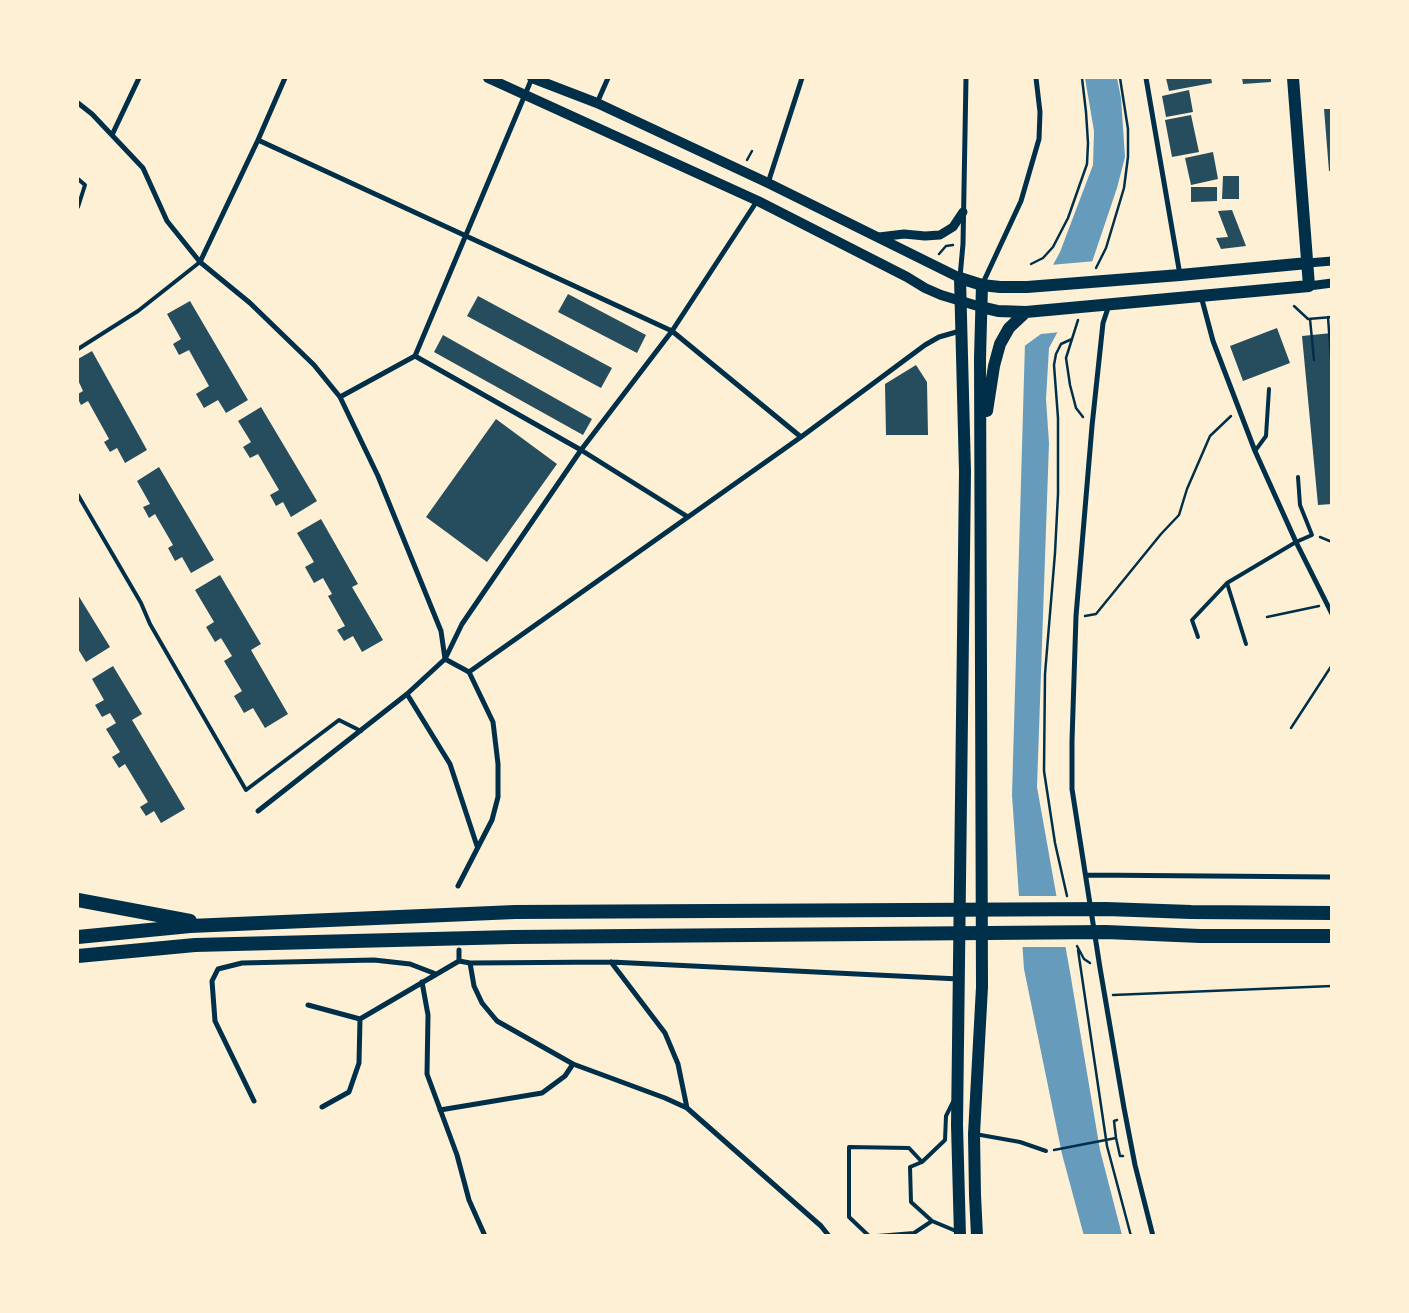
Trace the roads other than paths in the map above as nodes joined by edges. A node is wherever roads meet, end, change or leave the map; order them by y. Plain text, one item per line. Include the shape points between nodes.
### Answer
1 (138, 78) edge
2 (285, 78) edge
3 (488, 78) edge
4 (532, 78) edge
5 (608, 78) edge
6 (802, 78) edge
7 (966, 78) edge
8 (1036, 78) edge
9 (1146, 78) edge
10 (1293, 78) edge
11 (526, 95) junction
12 (78, 103) edge
13 (597, 103) junction
14 (112, 135) junction
15 (258, 140) junction
16 (78, 179) edge
17 (768, 183) junction
18 (758, 201) junction
19 (78, 206) edge
20 (963, 212) junction
21 (465, 236) junction
22 (879, 237) junction
23 (1332, 261) edge
24 (200, 262) junction
25 (1308, 263) junction
26 (1180, 275) junction
27 (960, 278) junction
28 (1332, 283) edge
29 (982, 285) junction
30 (1309, 286) junction
31 (1201, 296) junction
32 (960, 302) junction
33 (1105, 305) junction
34 (981, 307) junction
35 (1026, 312) junction
36 (961, 330) junction
37 (672, 331) junction
38 (78, 349) edge
39 (415, 356) junction
40 (1269, 389) dead end
41 (340, 397) junction
42 (801, 436) junction
43 (581, 450) junction
44 (1255, 451) junction
45 (980, 472) junction
46 (1298, 476) dead end
47 (78, 496) edge
48 (688, 517) junction
49 (1296, 542) junction
50 (1227, 583) junction
51 (1332, 614) edge
52 (1198, 637) dead end
53 (1246, 644) dead end
54 (445, 659) junction
55 (469, 672) junction
56 (407, 694) junction
57 (361, 731) junction
58 (258, 811) dead end
59 (477, 846) junction
60 (1086, 875) junction
61 (1332, 877) edge
62 (458, 886) dead end
63 (78, 900) edge
64 (1332, 913) edge
65 (212, 925) junction
66 (1332, 936) edge
67 (78, 937) edge
68 (459, 950) dead end
69 (78, 956) edge
70 (459, 961) junction
71 (611, 962) junction
72 (470, 963) junction
73 (436, 974) junction
74 (959, 979) junction
75 (422, 982) junction
76 (308, 1005) dead end
77 (360, 1019) junction
78 (573, 1064) junction
79 (958, 1093) junction
80 (254, 1101) dead end
81 (322, 1107) dead end
82 (687, 1108) junction
83 (440, 1110) junction
84 (974, 1134) junction
85 (1046, 1151) road end
86 (922, 1162) junction
87 (932, 1221) junction
88 (960, 1234) edge
89 (485, 1236) edge
90 (829, 1236) edge
91 (869, 1236) edge
92 (877, 1236) edge
93 (977, 1236) edge
94 (1153, 1236) edge

1 - 14 street
2 - 15 street
3 - 11 main road
4 - 11 street
4 - 13 main road
5 - 13 street
6 - 17 street
7 - 20 street
8 - 29 street via 1039,139 1021,201
9 - 26 street
10 - 25 main road
11 - 18 main road
11 - 21 street
12 - 14 street
13 - 17 main road
14 - 24 street via 143,168 167,221
15 - 21 street
15 - 24 street
16 - 19 lane via 85,185
17 - 22 main road
18 - 32 main road via 908,276 925,288
18 - 37 street
20 - 22 street via 953,227 940,235
20 - 27 street
21 - 37 street
21 - 39 street
22 - 27 main road
23 - 25 street
24 - 38 lane via 138,311
24 - 41 street via 250,303 314,365
25 - 26 main road
25 - 30 main road
26 - 29 main road via 1027,287
27 - 29 main road
27 - 32 main road
28 - 30 street
29 - 34 main road
30 - 31 main road
31 - 33 main road
31 - 44 street via 1214,341
32 - 34 main road
32 - 36 main road
33 - 35 main road
33 - 60 street via 1076,616 1072,789
34 - 35 main road
34 - 45 main road
35 - 45 main road via 1009,328 1000,344 989,397
36 - 42 street via 924,345
36 - 74 main road via 965,472
37 - 42 street
37 - 43 street
39 - 41 street
39 - 43 street
40 - 44 lane via 1266,436
41 - 54 street via 378,476 441,631
42 - 48 street
43 - 48 street
43 - 54 street via 462,624
44 - 49 street
45 - 84 main road via 982,987
46 - 49 lane via 1300,505 1312,535
47 - 57 lane via 246,790 339,720
48 - 55 street
49 - 50 lane
49 - 51 street
50 - 52 lane via 1192,620
50 - 53 lane
54 - 55 street
54 - 56 street
55 - 59 street via 493,722 498,764 498,797 492,820
56 - 57 street
56 - 59 street via 450,764
57 - 58 street
59 - 62 street
60 - 61 street
60 - 94 street via 1135,1165
63 - 65 highway
64 - 65 highway via 1106,910 515,912
65 - 67 highway
66 - 69 highway via 938,932 512,937 195,945
68 - 70 street
70 - 72 street
70 - 73 street
71 - 72 street
71 - 74 street
71 - 82 street via 665,1033 678,1064
72 - 78 street via 474,986 482,1003 497,1021
73 - 75 street
73 - 80 street via 410,964 374,960 242,963 218,969 212,981 215,1021
74 - 79 main road
75 - 77 street
75 - 83 street via 428,1015 427,1074
76 - 77 street
77 - 81 street via 360,1063 349,1092
78 - 82 street
78 - 83 street via 565,1076 542,1093
79 - 86 lane via 946,1116 945,1140
79 - 88 main road
82 - 90 street via 814,1219
83 - 89 street via 458,1155 469,1200
84 - 85 lane via 1020,1142
84 - 93 main road
86 - 87 lane via 910,1166 911,1202
86 - 91 lane via 909,1148 848,1147 849,1217
87 - 88 lane
87 - 92 lane via 914,1233

